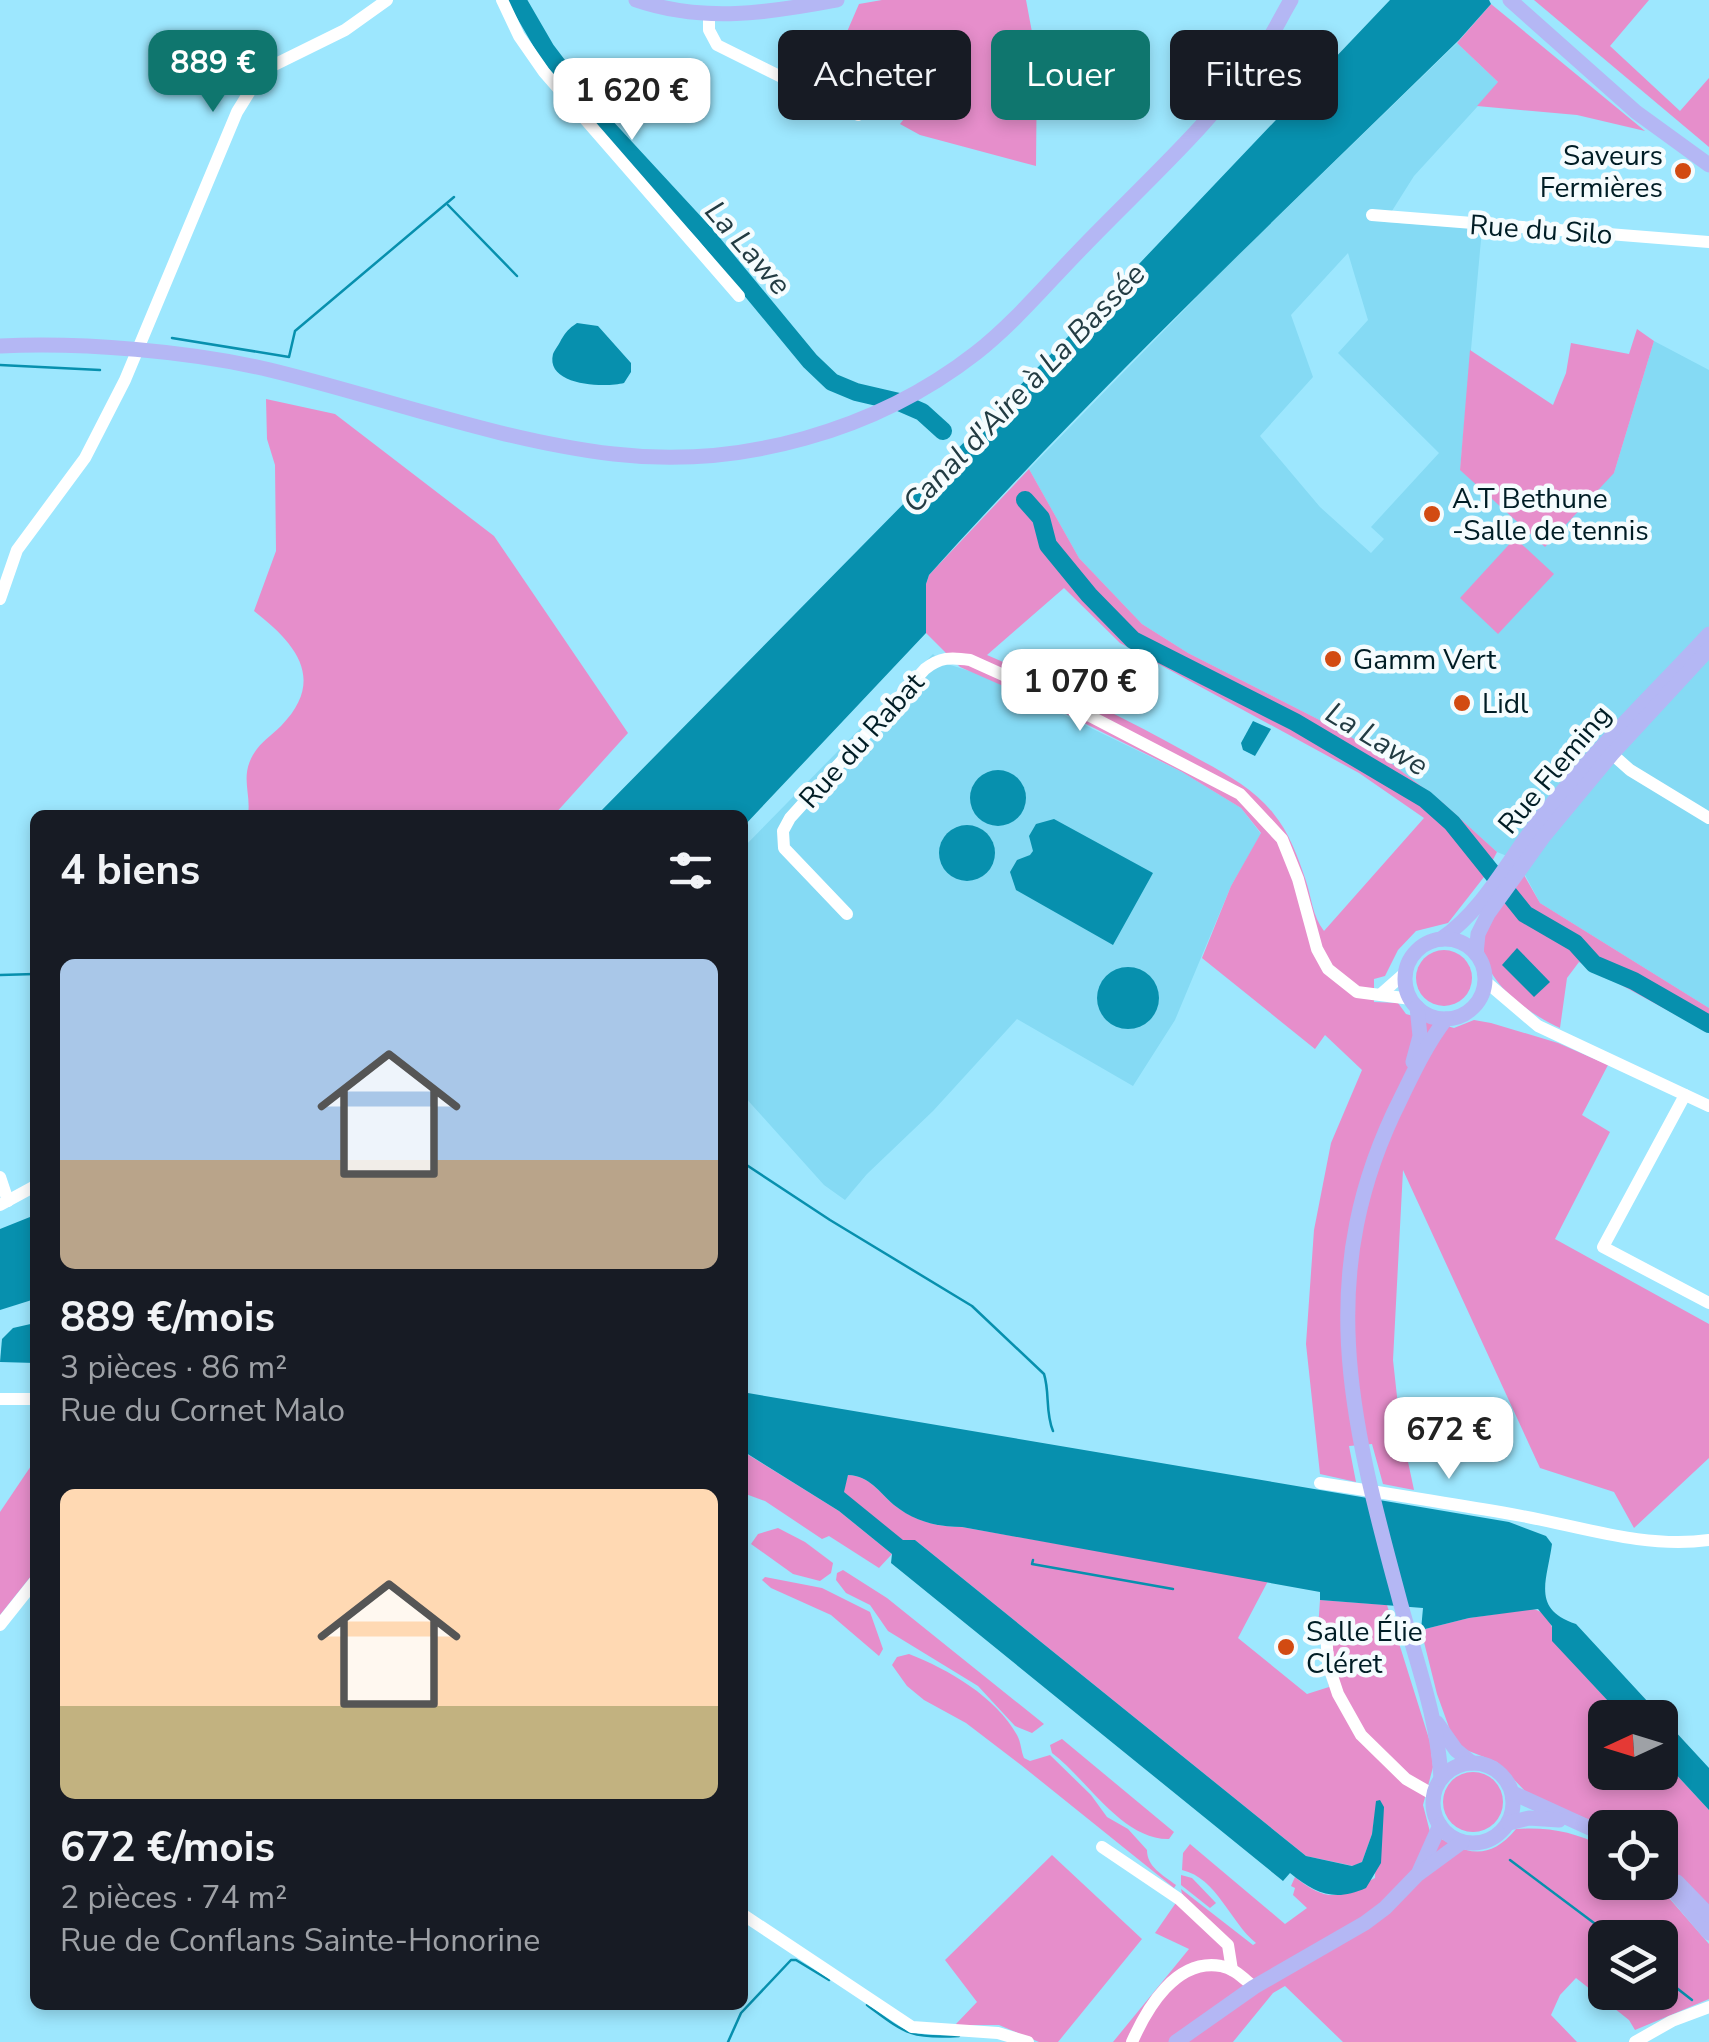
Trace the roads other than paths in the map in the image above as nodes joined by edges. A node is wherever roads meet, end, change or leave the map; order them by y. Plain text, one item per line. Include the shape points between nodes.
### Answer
1 (387, 0) edge
2 (502, 0) edge
3 (636, 0) edge
4 (837, 0) edge
5 (1291, 0) edge
6 (1510, 0) edge
7 (1521, 0) edge
8 (709, 15) junction
9 (778, 76) edge
10 (1709, 154) edge
11 (1709, 165) edge
12 (1372, 215) dead end
13 (1709, 242) edge
14 (739, 296) dead end
15 (0, 346) edge
16 (0, 599) edge
17 (1709, 634) edge
18 (1709, 650) edge
19 (1612, 754) junction
20 (1709, 818) edge
21 (1510, 871) junction
22 (1494, 893) junction
23 (846, 914) dead end
24 (1441, 939) junction
25 (1476, 954) junction
26 (1406, 972) junction
27 (1485, 980) junction
28 (1381, 994) junction
29 (1414, 1003) junction
30 (1446, 1019) junction
31 (1408, 1085) junction
32 (1685, 1095) junction
33 (1709, 1106) edge
34 (0, 1176) edge
35 (30, 1189) edge
36 (4, 1203) edge
37 (1709, 1303) edge
38 (0, 1399) edge
39 (30, 1399) edge
40 (1320, 1483) dead end
41 (1709, 1540) edge
42 (30, 1588) edge
43 (0, 1625) edge
44 (1326, 1631) dead end
45 (1435, 1720) junction
46 (1472, 1762) junction
47 (1437, 1787) junction
48 (1512, 1793) junction
49 (1573, 1821) junction
50 (1509, 1823) junction
51 (1440, 1825) junction
52 (1588, 1828) edge
53 (1462, 1842) junction
54 (1102, 1847) dead end
55 (1417, 1876) junction
56 (1678, 1891) edge
57 (1702, 1916) edge
58 (748, 1918) edge
59 (1709, 1931) edge
60 (1232, 1970) junction
61 (1254, 1987) junction
62 (1709, 2006) edge
63 (1657, 2036) edge
64 (1028, 2042) edge
65 (1132, 2042) edge
66 (1176, 2042) edge
67 (1635, 2042) edge

1 - 16 street via 258,78 237,112 125,380 85,458 18,550
2 - 14 street via 544,72
3 - 8 main road
4 - 8 main road
5 - 15 main road via 1262,52 1210,114 976,354 876,412 770,448 693,456 615,454 265,369 113,349
6 - 11 main road via 1636,112
7 - 10 main road
8 - 9 street via 716,45
12 - 13 street, Rue du Silo
17 - 21 main road, Rue Fleming via 1596,752 1544,814
18 - 19 main road, Rue Fleming
19 - 20 street
19 - 21 main road, Rue Fleming
21 - 22 main road, Rue Fleming
22 - 24 main road, Rue Fleming
22 - 25 main road, Rue Fleming
23 - 28 street, Rue du Rabat via 784,848 783,831 925,669 954,657 1063,702 1240,794 1282,839 1328,968 1357,992
24 - 25 main road via 1461,942
24 - 26 main road via 1418,950
25 - 27 main road
26 - 28 street
26 - 29 main road
27 - 30 main road via 1473,1008
27 - 32 street via 1538,1026
28 - 29 street, Rue du Rabat
29 - 30 main road
29 - 31 main road via 1420,1036
30 - 31 main road
31 - 45 main road via 1374,1155 1352,1242 1348,1356 1359,1444
32 - 33 street
32 - 37 street via 1603,1247
34 - 36 street
35 - 36 street
38 - 39 street
40 - 41 street via 1637,1540
42 - 43 street
44 - 47 street via 1338,1694 1361,1735 1406,1780
45 - 46 main road
45 - 47 main road
46 - 47 main road via 1449,1770
46 - 48 main road via 1502,1774
47 - 51 main road
48 - 49 main road
48 - 50 main road
49 - 50 main road
49 - 52 main road
50 - 53 main road via 1494,1838
51 - 53 main road
51 - 55 main road
53 - 55 main road
54 - 60 street via 1179,1899 1228,1945
55 - 61 main road via 1364,1923
56 - 57 main road
57 - 59 main road
58 - 64 street via 912,2027 998,2032
60 - 61 street
60 - 65 street via 1202,1968 1168,1984
61 - 66 main road
62 - 63 street
63 - 67 street

